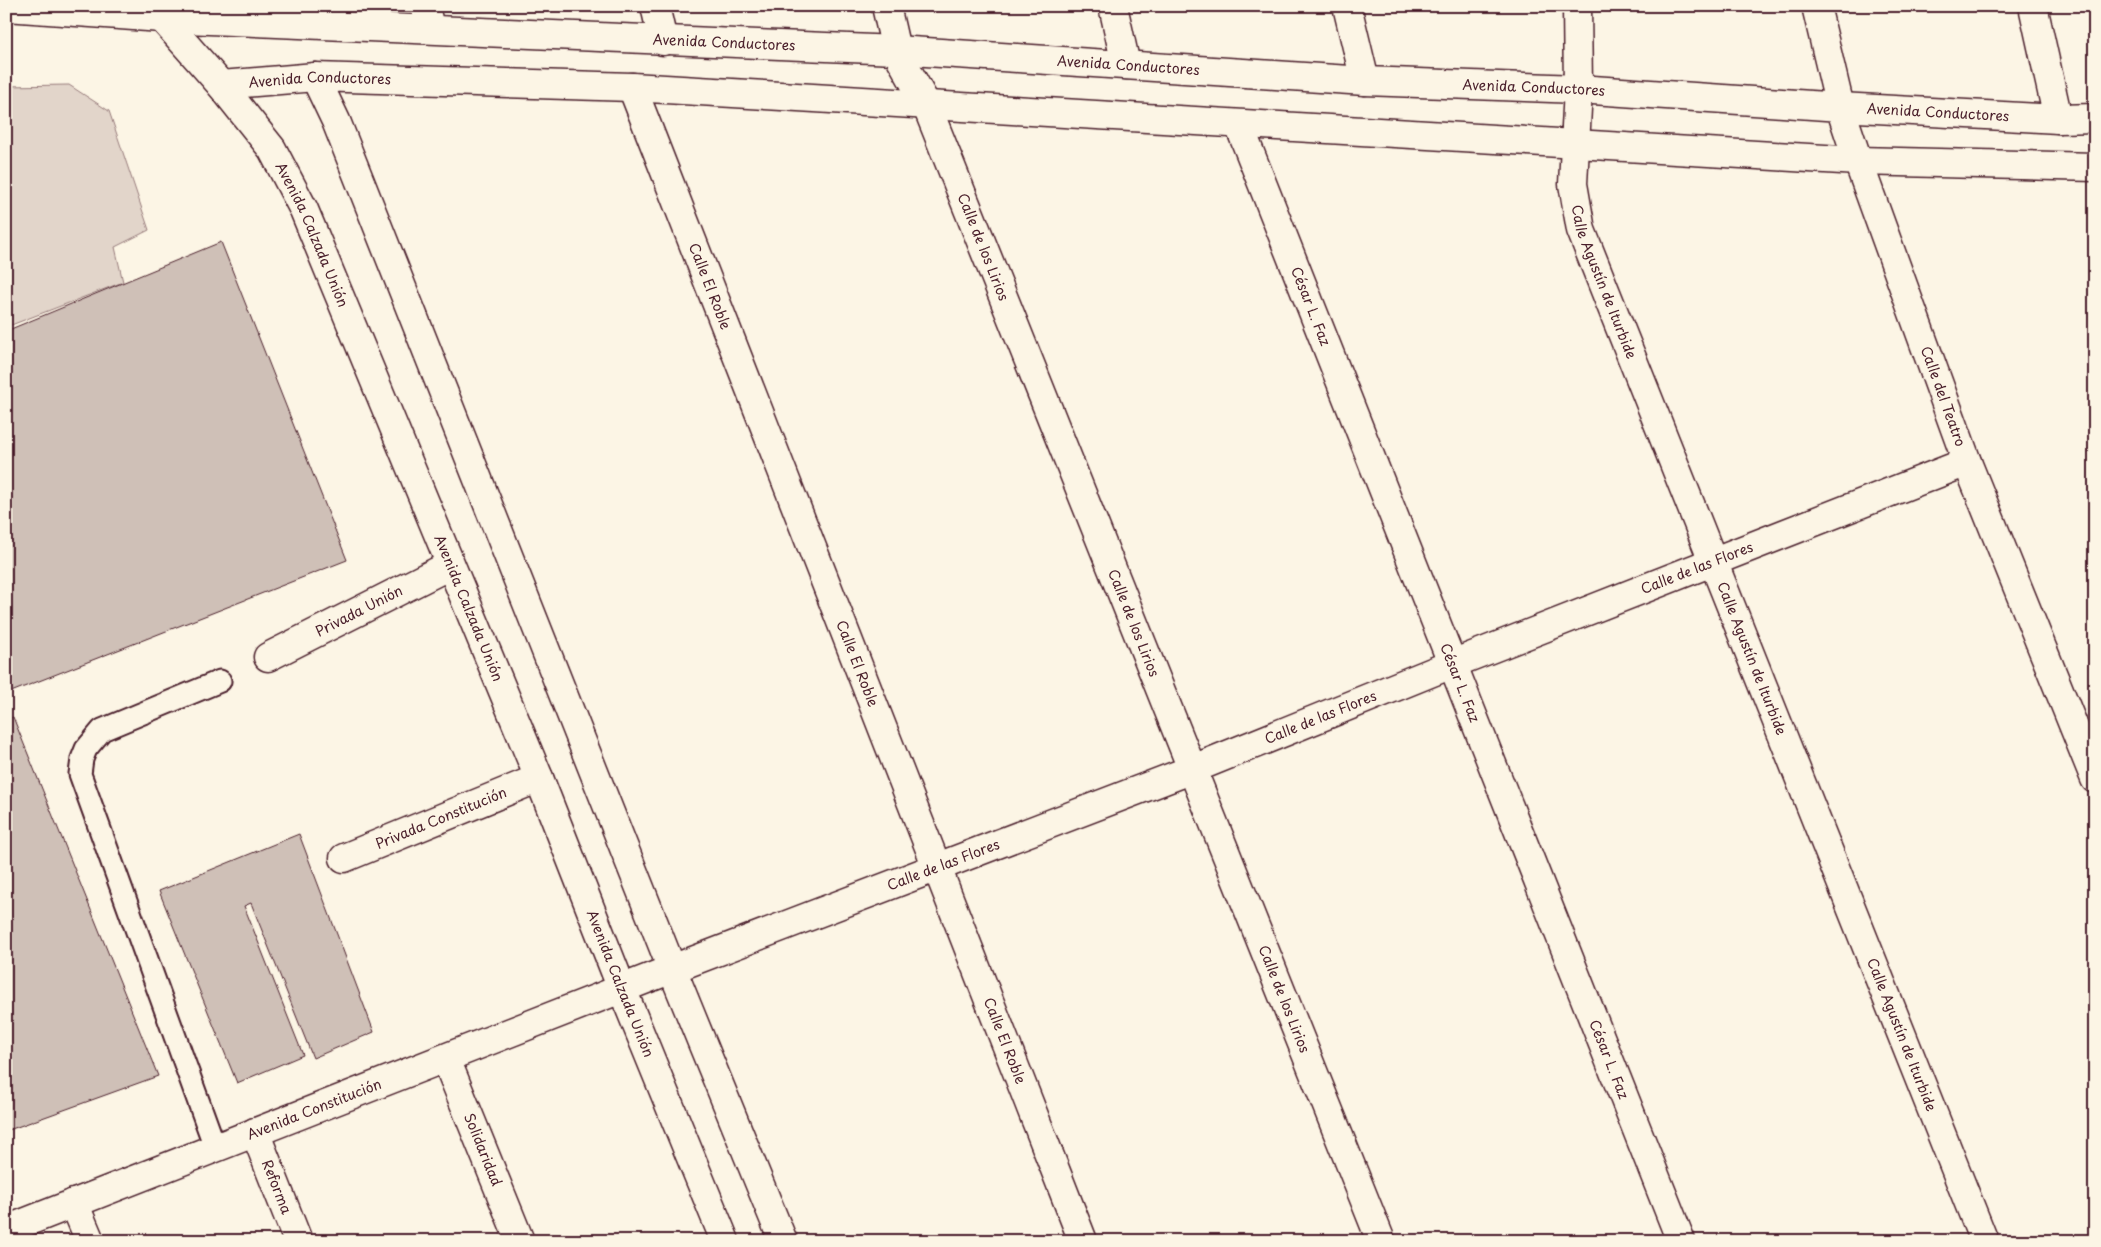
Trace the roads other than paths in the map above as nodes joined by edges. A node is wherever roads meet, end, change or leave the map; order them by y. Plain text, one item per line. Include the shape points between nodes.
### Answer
1 (655, 6) edge
2 (886, 6) edge
3 (1113, 6) edge
4 (1347, 6) edge
5 (1577, 6) edge
6 (1816, 6) edge
7 (2033, 6) edge
8 (6, 7) edge
9 (161, 12) edge
10 (427, 18) edge
11 (663, 41) junction
12 (896, 50) junction
13 (1126, 65) junction
14 (315, 77) junction
15 (1365, 81) junction
16 (221, 85) junction
17 (632, 87) junction
18 (1578, 89) junction
19 (926, 104) junction
20 (1840, 107) junction
21 (2095, 118) edge
22 (2058, 119) junction
23 (1239, 125) junction
24 (1575, 143) junction
25 (1858, 161) junction
26 (2095, 168) edge
27 (1967, 462) junction
28 (1712, 561) junction
29 (450, 564) junction
30 (268, 657) dead end
31 (1452, 664) junction
32 (220, 681) dead end
33 (1193, 770) junction
34 (539, 778) junction
35 (2095, 779) edge
36 (344, 858) dead end
37 (936, 869) junction
38 (672, 970) junction
39 (622, 989) junction
40 (446, 1059) junction
41 (254, 1132) junction
42 (215, 1147) junction
43 (74, 1203) junction
44 (6, 1230) edge
45 (90, 1241) edge
46 (298, 1241) edge
47 (520, 1241) edge
48 (725, 1241) edge
49 (782, 1241) edge
50 (1083, 1241) edge
51 (1381, 1241) edge
52 (1681, 1241) edge
53 (1984, 1241) edge

1 - 11 street
2 - 12 street, Calle de los Lirios
3 - 13 street
4 - 15 street
5 - 18 street, Calle Agustín de Iturbide
6 - 20 street, Calle del Teatro
7 - 22 street
8 - 9 street, Avenida Conductores
9 - 10 street, Avenida Conductores
9 - 16 street, Avenida Calzada Unión
10 - 11 street, Avenida Conductores
11 - 12 street, Avenida Conductores
12 - 13 street, Avenida Conductores
12 - 19 street, Calle de los Lirios
13 - 15 street, Avenida Conductores
14 - 16 street, Avenida Conductores
14 - 17 street, Avenida Conductores
14 - 38 street via 340,130
15 - 18 street, Avenida Conductores
16 - 29 street, Avenida Calzada Unión via 272,149 304,210
17 - 19 street, Avenida Conductores
17 - 37 street, Calle El Roble
18 - 20 street, Avenida Conductores
18 - 24 street, Calle Agustín de Iturbide
19 - 23 street, Avenida Conductores
19 - 33 street, Calle de los Lirios
20 - 22 street, Avenida Conductores
20 - 25 street, Calle del Teatro
21 - 22 street, Avenida Conductores
23 - 24 street, Avenida Conductores
23 - 31 street, César L. Faz
24 - 25 street, Avenida Conductores
24 - 28 street, Calle Agustín de Iturbide via 1573,184 1581,230
25 - 26 street, Avenida Conductores
25 - 27 street, Calle del Teatro
27 - 28 street, Calle de las Flores
27 - 35 street, Calle del Teatro
28 - 31 street, Calle de las Flores
28 - 53 street, Calle Agustín de Iturbide
29 - 30 street, Privada Unión
29 - 34 street, Avenida Calzada Unión
31 - 33 street, Calle de las Flores
31 - 52 street, César L. Faz
32 - 42 lane via 102,730 86,749 80,774
33 - 37 street, Calle de las Flores
33 - 51 street, Calle de los Lirios
34 - 36 street, Privada Constitución
34 - 39 street, Avenida Calzada Unión
37 - 38 street, Calle de las Flores
37 - 50 street, Calle El Roble
38 - 39 street, Calle de las Flores
38 - 49 street
39 - 40 street, Avenida Constitución
39 - 48 street, Avenida Calzada Unión
40 - 41 street, Avenida Constitución
40 - 47 street, Solidaridad
41 - 42 street, Avenida Constitución
41 - 46 street, Reforma
42 - 43 street, Avenida Constitución
43 - 44 street, Avenida Constitución
43 - 45 street

